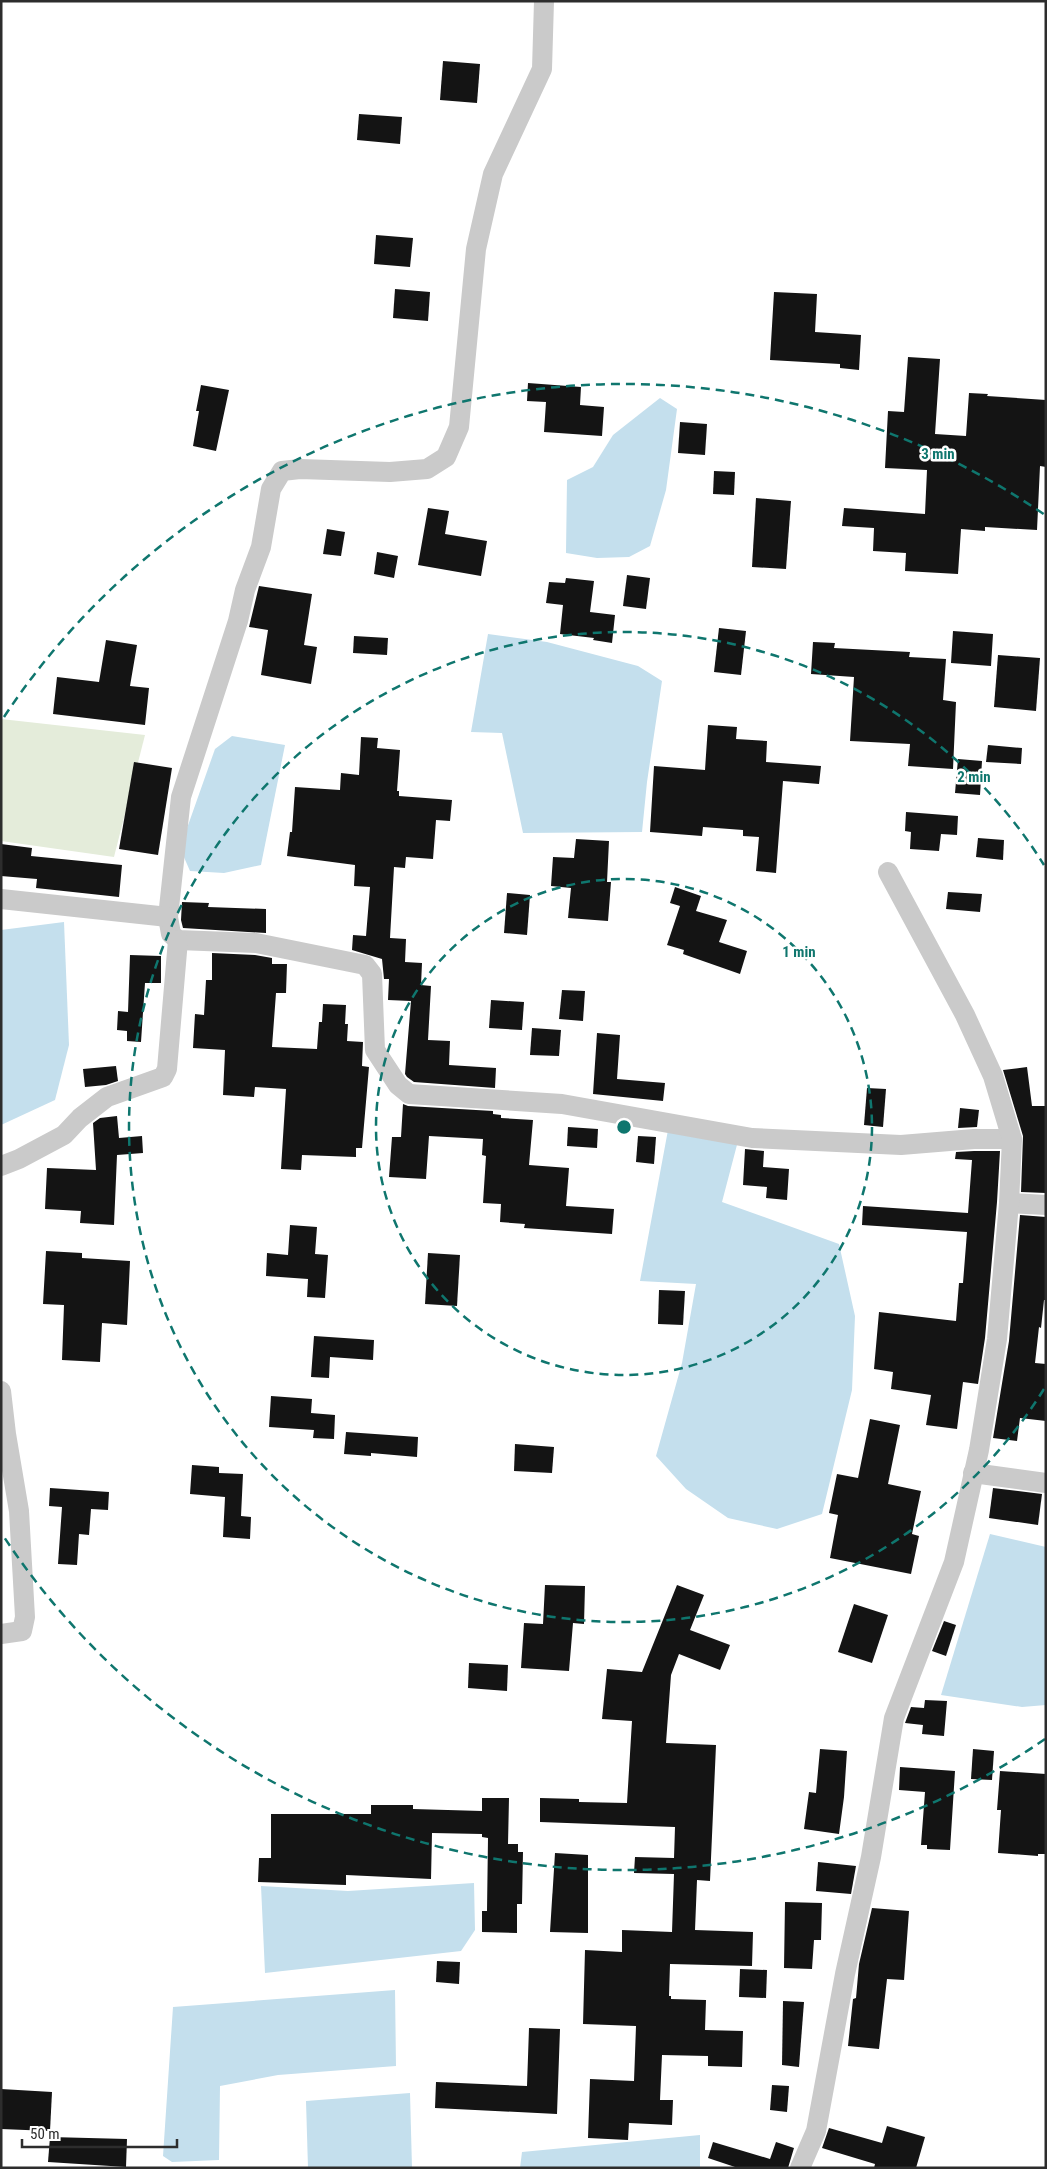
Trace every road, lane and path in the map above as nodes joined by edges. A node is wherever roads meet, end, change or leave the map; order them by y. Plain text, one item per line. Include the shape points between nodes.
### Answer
1 (544, 1) edge
2 (888, 872) dead end
3 (1, 899) edge
4 (168, 917) junction
5 (178, 940) junction
6 (1012, 1139) junction
7 (1, 1166) edge
8 (1008, 1203) junction
9 (1046, 1205) edge
10 (1, 1392) edge
11 (972, 1473) junction
12 (1046, 1483) edge
13 (1, 1634) edge
14 (800, 2168) edge

1 - 4 street via 542,68 493,174 476,250 459,427 446,457 427,469 282,471 271,489 261,547 181,797
2 - 6 street via 965,1014 993,1076
3 - 4 street
4 - 5 street via 171,934
5 - 6 street via 256,943 365,964 372,974 376,1050 398,1085 409,1094 562,1104 752,1138 901,1145
5 - 7 street via 167,1069 163,1077 107,1097 64,1135
6 - 8 street
8 - 9 street
8 - 11 street via 997,1339 979,1450
10 - 13 street via 19,1511 25,1618 22,1631
11 - 12 street
11 - 14 street via 954,1562 894,1718 871,1857 816,2131

